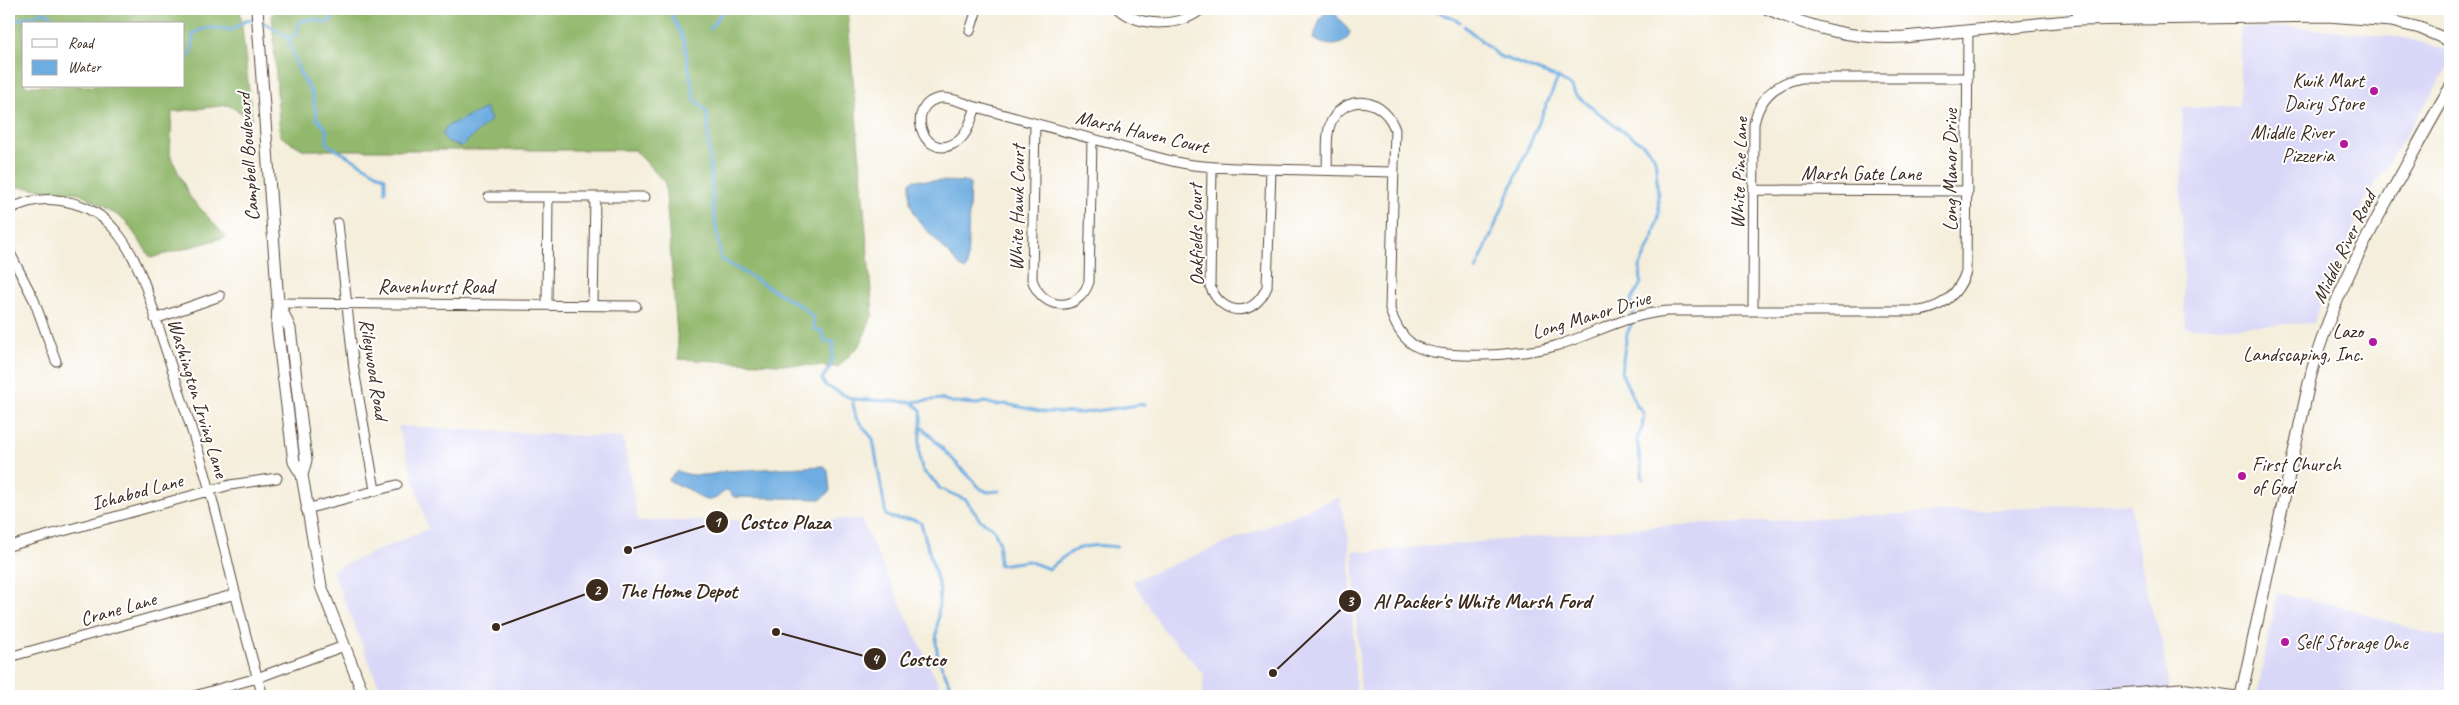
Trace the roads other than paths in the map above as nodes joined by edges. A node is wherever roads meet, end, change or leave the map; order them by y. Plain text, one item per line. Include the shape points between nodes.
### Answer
1 (257, 9) edge
2 (977, 9) edge
3 (1119, 9) edge
4 (1202, 9) edge
5 (1768, 9) edge
6 (2298, 12) edge
7 (2077, 15) edge
8 (970, 31) dead end
9 (1968, 31) junction
10 (2450, 41) edge
11 (1968, 78) junction
12 (2450, 88) edge
13 (976, 107) junction
14 (1035, 124) junction
15 (1092, 139) junction
16 (1212, 167) junction
17 (1271, 169) junction
18 (1327, 170) junction
19 (1393, 172) junction
20 (1754, 190) junction
21 (1968, 191) junction
22 (489, 196) dead end
23 (646, 196) dead end
24 (595, 197) junction
25 (548, 198) junction
26 (9, 210) edge
27 (338, 222) dead end
28 (9, 251) edge
29 (220, 296) dead end
30 (278, 303) junction
31 (346, 304) junction
32 (547, 304) junction
33 (593, 305) junction
34 (636, 306) dead end
35 (1753, 311) junction
36 (155, 319) junction
37 (56, 361) dead end
38 (277, 478) dead end
39 (397, 485) dead end
40 (375, 490) junction
41 (209, 491) junction
42 (306, 509) junction
43 (9, 546) edge
44 (236, 594) junction
45 (344, 646) junction
46 (9, 657) edge
47 (257, 678) junction
48 (194, 696) edge
49 (263, 696) edge
50 (364, 696) edge
51 (2083, 696) edge
52 (2237, 696) edge
53 (2241, 696) edge

1 - 30 street, Campbell Boulevard
2 - 8 street
3 - 4 street via 1134,19 1160,22 1187,19
5 - 9 street via 1815,28 1852,35 1898,37
6 - 7 street
6 - 10 street via 2391,21 2420,28
7 - 9 street
9 - 11 street, Long Manor Drive
11 - 20 street, White Pine Lane via 1801,78 1782,84 1765,97 1756,117
11 - 21 street, Long Manor Drive
12 - 53 street, Middle River Road via 2344,284 2319,351 2309,383
13 - 13 street, Marsh Haven Court via 947,98 933,100 921,114 922,133 936,145 954,144 965,134
13 - 14 street, Marsh Haven Court
14 - 15 street, Marsh Haven Court
14 - 15 street, White Hawk Court via 1032,279 1039,295 1054,304 1076,300 1089,282
15 - 16 street, Marsh Haven Court via 1173,161
16 - 17 street, Marsh Haven Court
16 - 17 street, Oakfields Court via 1210,286 1220,303 1238,310 1257,304 1268,287
17 - 18 street, Marsh Haven Court
18 - 19 street, Marsh Haven Court
18 - 19 street, Long Manor Drive via 1328,132 1332,120 1345,107 1362,102 1380,108 1392,122
19 - 35 street, Long Manor Drive via 1390,306 1394,322 1402,334 1424,350 1436,353 1524,353 1557,346 1646,313
20 - 21 street, Marsh Gate Lane
20 - 35 street, White Pine Lane
21 - 35 street, Long Manor Drive via 1966,272 1957,291 1941,305 1920,312
22 - 25 street
23 - 24 street
24 - 25 street
24 - 33 street
25 - 32 street
26 - 36 street, Washington Irving Lane via 30,201 45,200 76,203 92,211 114,228 132,254
27 - 31 street, Rileywood Road
28 - 37 street via 34,300
29 - 36 street
30 - 31 street, Ravenhurst Road
30 - 42 street, Campbell Boulevard via 276,326 294,462 302,475
31 - 32 street, Ravenhurst Road
31 - 40 street, Rileywood Road
32 - 33 street, Ravenhurst Road
33 - 34 street, Ravenhurst Road
36 - 41 street, Washington Irving Lane via 176,377
38 - 41 street, Ichabod Lane
39 - 40 street
40 - 42 street
41 - 43 street, Ichabod Lane
41 - 44 street, Washington Irving Lane
42 - 45 street, Campbell Boulevard via 321,586
44 - 46 street, Crane Lane
44 - 47 street, Washington Irving Lane
45 - 47 street
45 - 50 street, Campbell Boulevard
47 - 48 street
47 - 49 street, Washington Irving Lane
51 - 52 street via 2180,688

